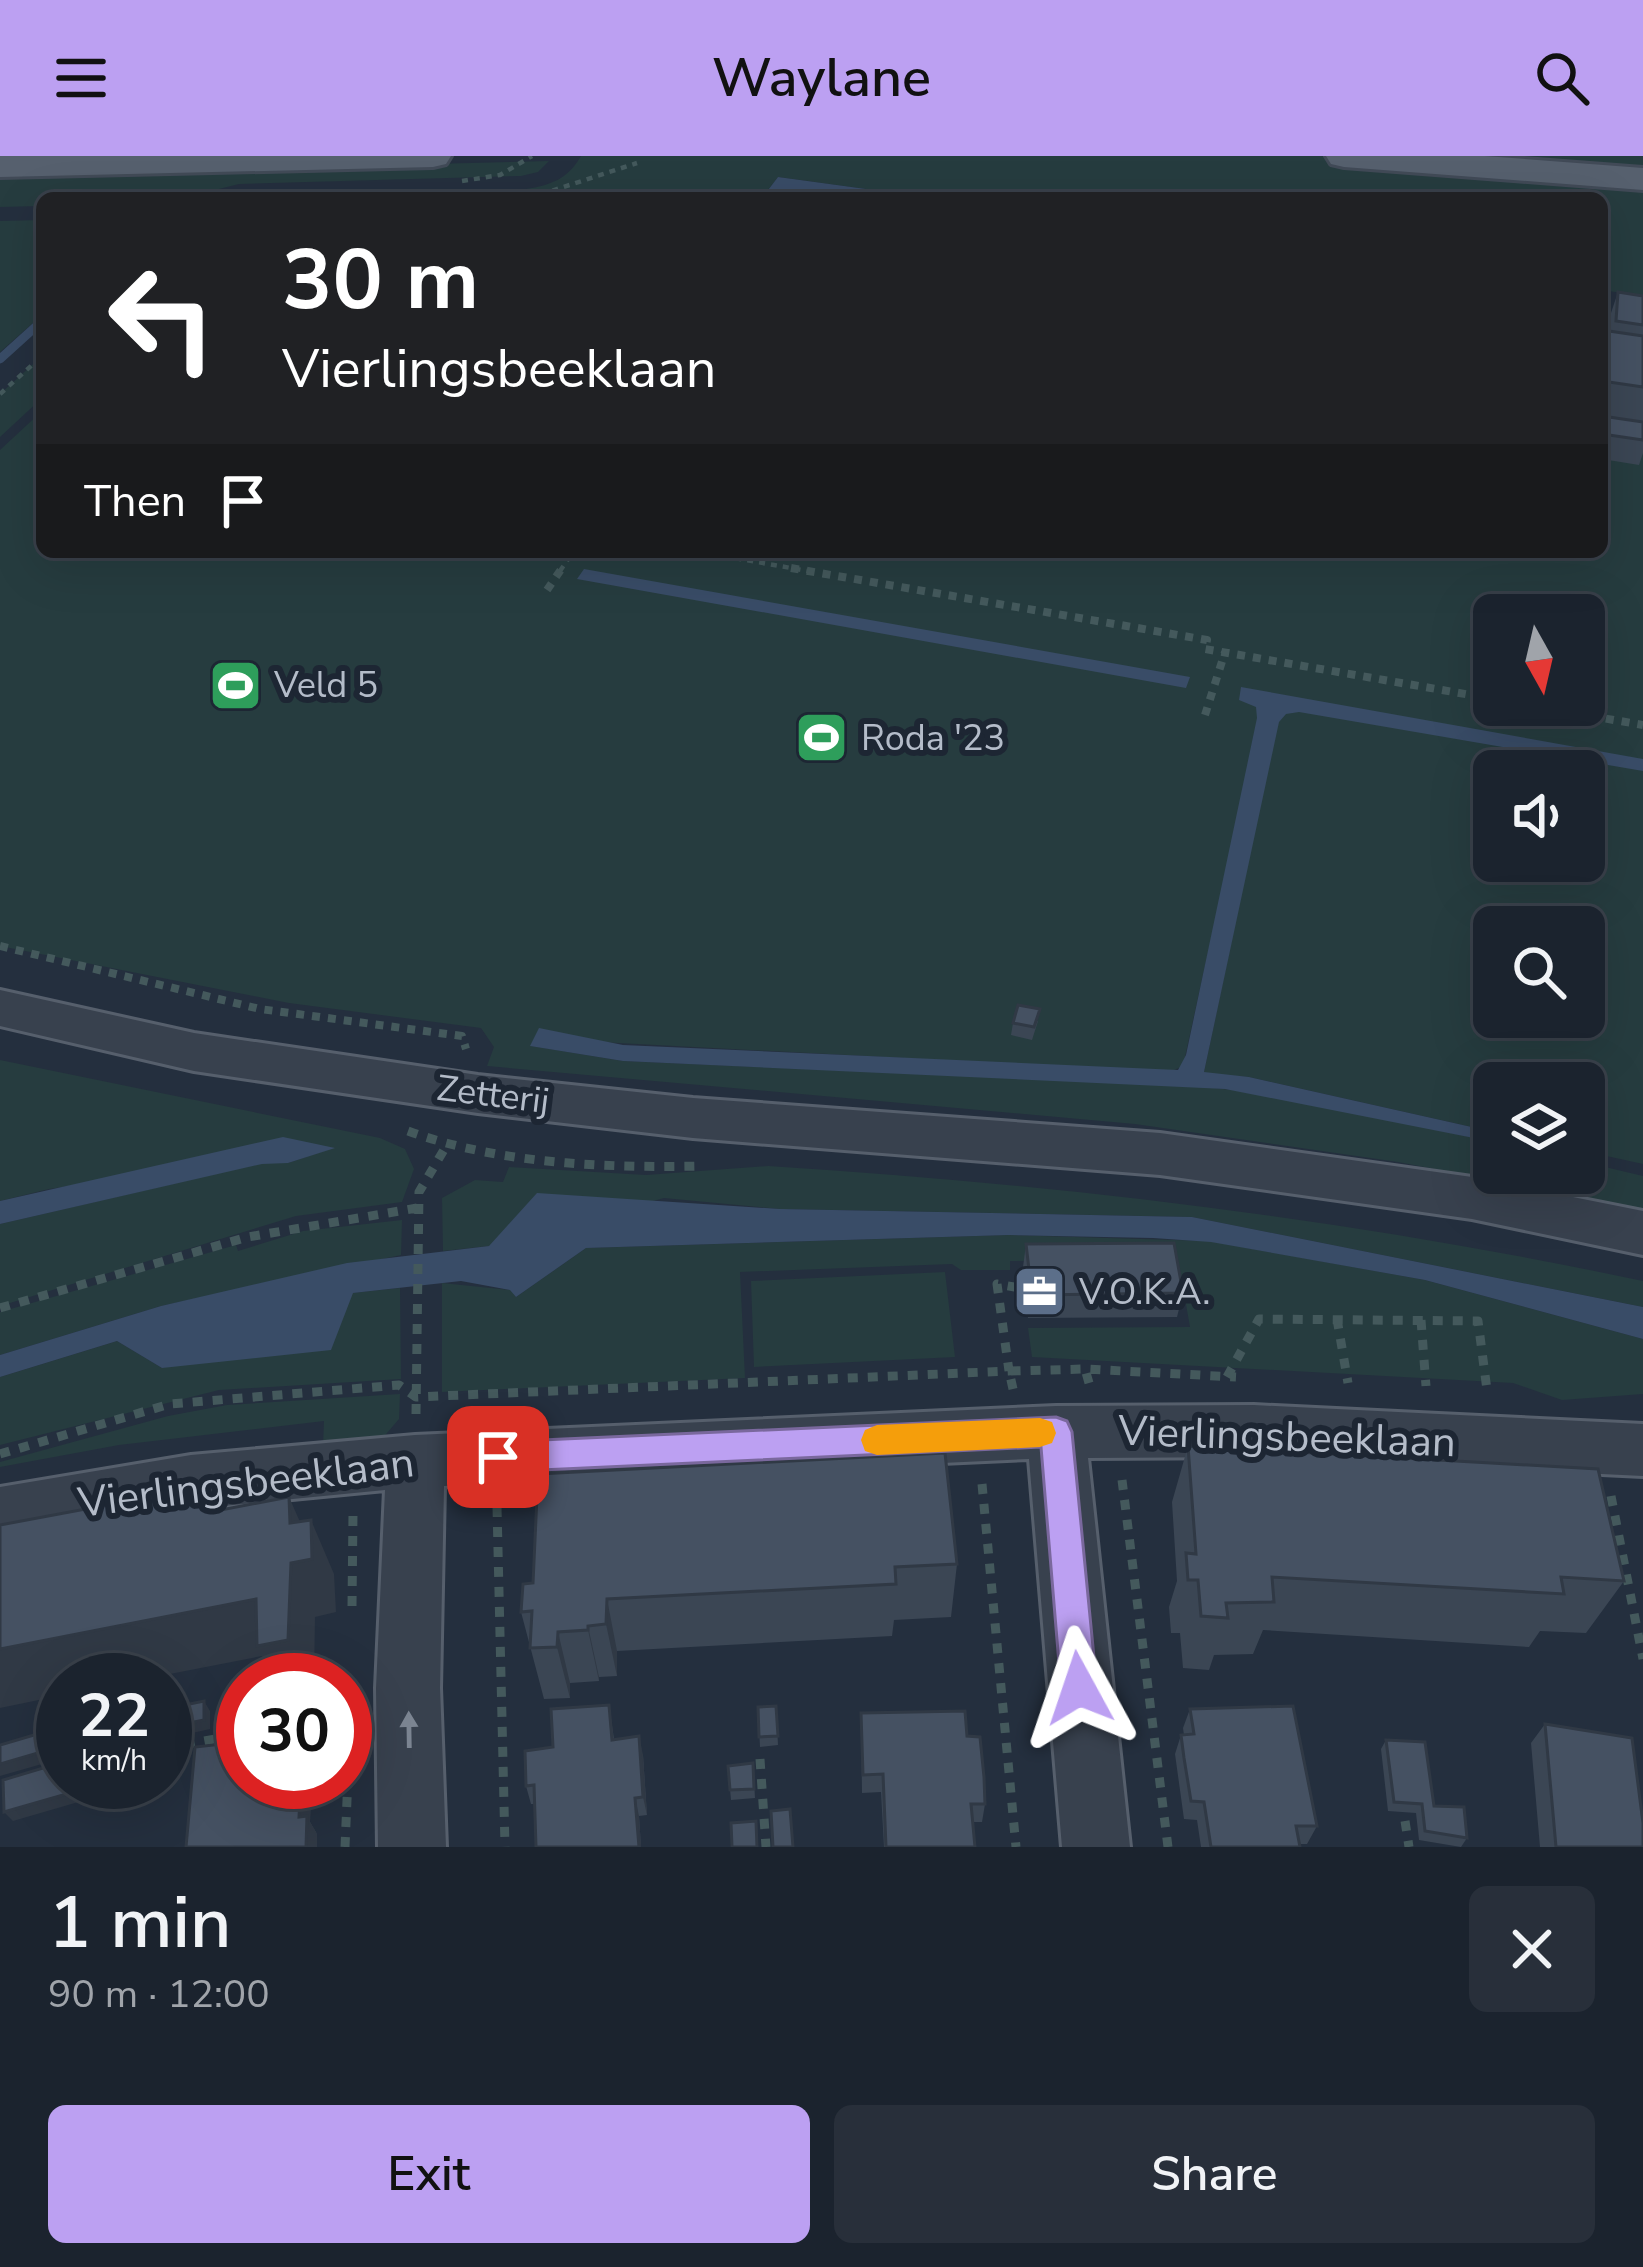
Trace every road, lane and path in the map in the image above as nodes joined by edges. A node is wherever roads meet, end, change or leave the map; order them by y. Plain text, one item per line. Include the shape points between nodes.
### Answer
1 (433, 156) edge
2 (1344, 156) edge
3 (1476, 156) edge
4 (301, 158) edge
5 (637, 164) dead end
6 (0, 166) edge
7 (1643, 179) edge
8 (547, 192) edge
9 (36, 361) edge
10 (0, 394) edge
11 (569, 558) edge
12 (735, 558) edge
13 (548, 590) dead end
14 (1225, 652) junction
15 (1473, 695) edge
16 (1205, 715) dead end
17 (1605, 718) edge
18 (1643, 725) edge
19 (0, 946) edge
20 (0, 1008) edge
21 (478, 1094) junction
22 (416, 1214) junction
23 (1643, 1233) edge
24 (1026, 1289) edge
25 (0, 1308) edge
26 (1337, 1319) junction
27 (1420, 1320) junction
28 (1227, 1377) dead end
29 (1348, 1383) dead end
30 (1426, 1387) dead end
31 (1487, 1390) dead end
32 (416, 1397) junction
33 (1056, 1432) junction
34 (978, 1436) junction
35 (0, 1454) edge
36 (498, 1457) junction
37 (416, 1461) junction
38 (1120, 1467) dead end
39 (1626, 1468) edge
40 (0, 1515) edge
41 (1643, 1659) edge
42 (760, 1759) dead end
43 (1405, 1820) edge
44 (412, 1847) edge
45 (505, 1847) edge
46 (766, 1847) edge
47 (1016, 1847) edge
48 (1096, 1847) edge
49 (1168, 1847) edge
50 (1409, 1847) edge

1 - 4 main road
2 - 7 main road
3 - 7 main road
4 - 6 main road
5 - 8 path
9 - 10 path
11 - 13 path
12 - 14 path via 1207,640 1205,649
14 - 15 path
14 - 16 path
17 - 18 path
19 - 21 path via 260,1010 462,1036
20 - 21 street, Zetterij via 194,1052
21 - 22 path via 419,1192
21 - 23 street, Zetterij via 1182,1157 1472,1198
22 - 25 path via 248,1237
22 - 32 path
24 - 32 path via 997,1284 1010,1371
26 - 27 path
26 - 28 path via 1259,1318
26 - 29 path
27 - 30 path
27 - 31 path via 1478,1321
32 - 35 path via 399,1385 170,1404
32 - 37 path
33 - 34 street, Vierlingsbeeklaan
33 - 39 street, Vierlingsbeeklaan via 1254,1431
33 - 48 street
34 - 36 street, Vierlingsbeeklaan
34 - 47 path
36 - 37 street, Vierlingsbeeklaan
36 - 45 path
37 - 40 street, Vierlingsbeeklaan via 191,1482
44 -> 37 street
38 - 49 path
39 - 41 path
42 - 46 path
43 - 50 path

